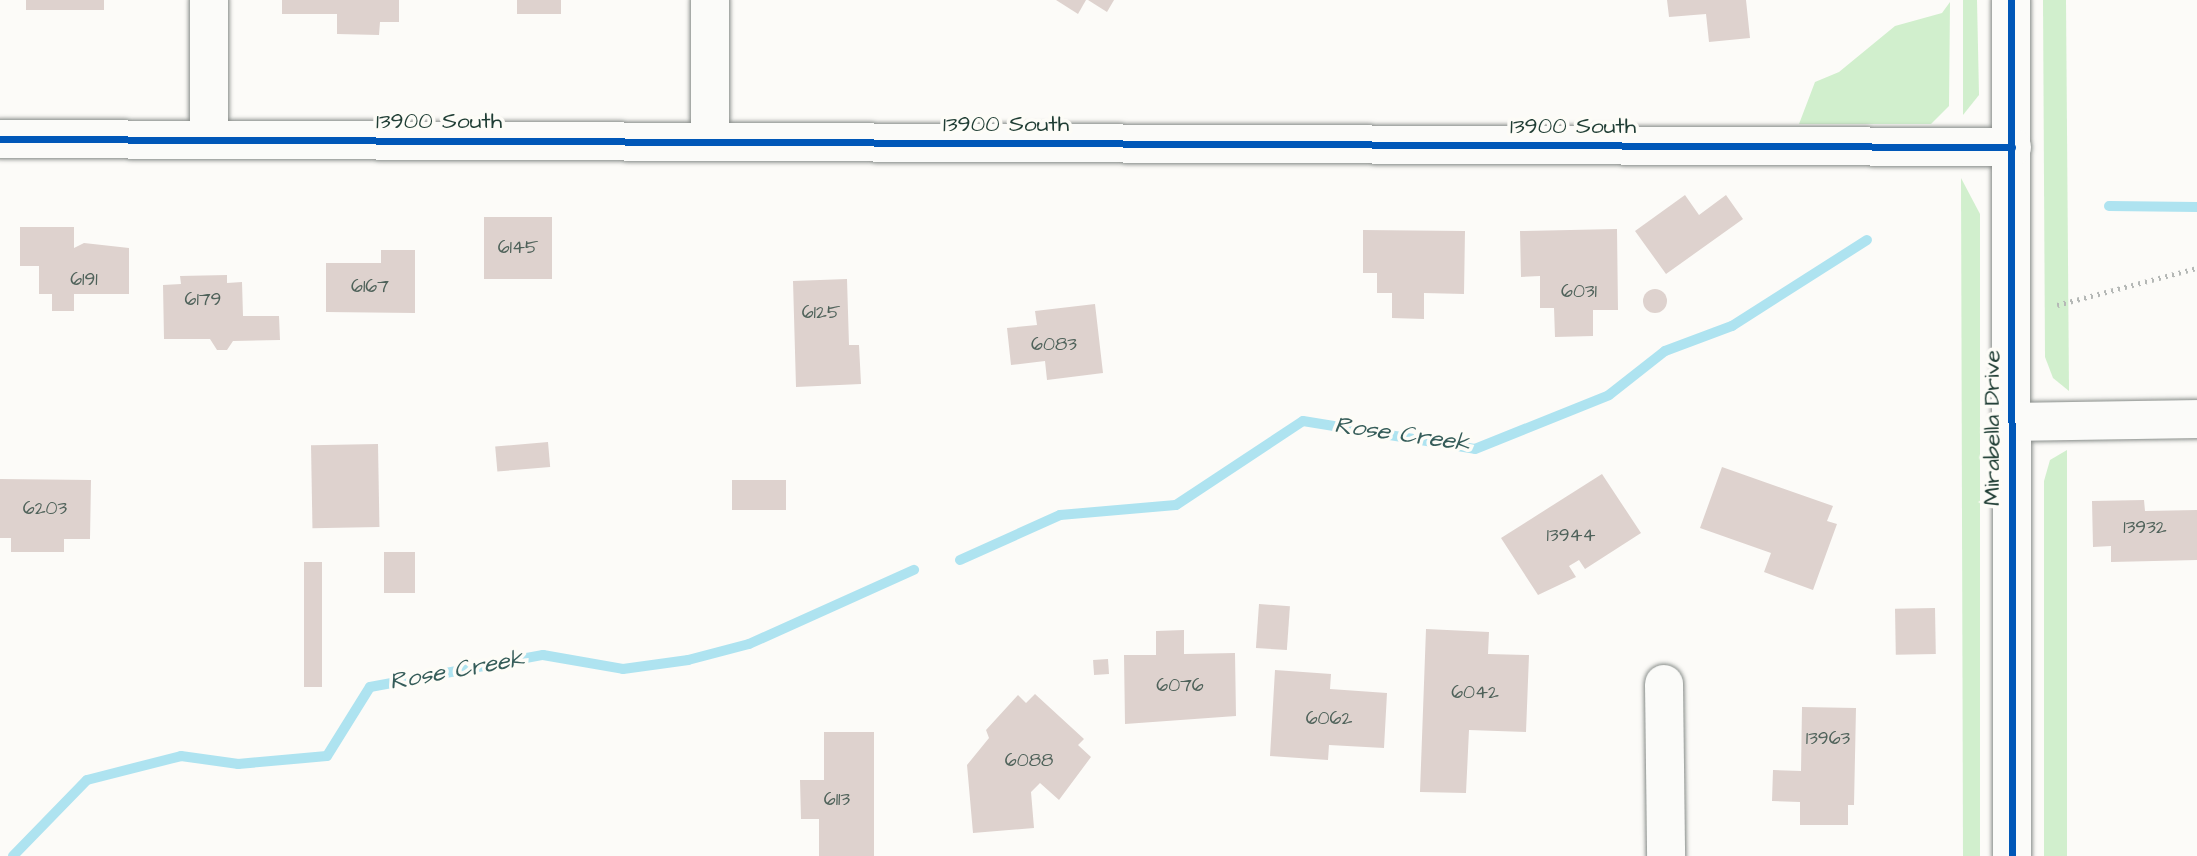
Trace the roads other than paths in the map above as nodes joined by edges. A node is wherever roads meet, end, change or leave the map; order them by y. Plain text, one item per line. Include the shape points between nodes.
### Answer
1 (209, 0) edge
2 (710, 0) edge
3 (2011, 0) edge
4 (0, 139) edge
5 (209, 140) junction
6 (710, 142) junction
7 (2012, 147) junction
8 (2197, 419) edge
9 (2012, 422) junction
10 (1664, 684) dead end
11 (1666, 856) edge
12 (2012, 856) edge

1 - 5 street
2 - 6 street
3 - 7 street, Mirabella Drive
4 - 5 street, 13900 South
5 - 6 street, 13900 South
6 - 7 street, 13900 South
7 - 9 street, Mirabella Drive
8 - 9 street
9 - 12 street, Mirabella Drive
10 - 11 street

